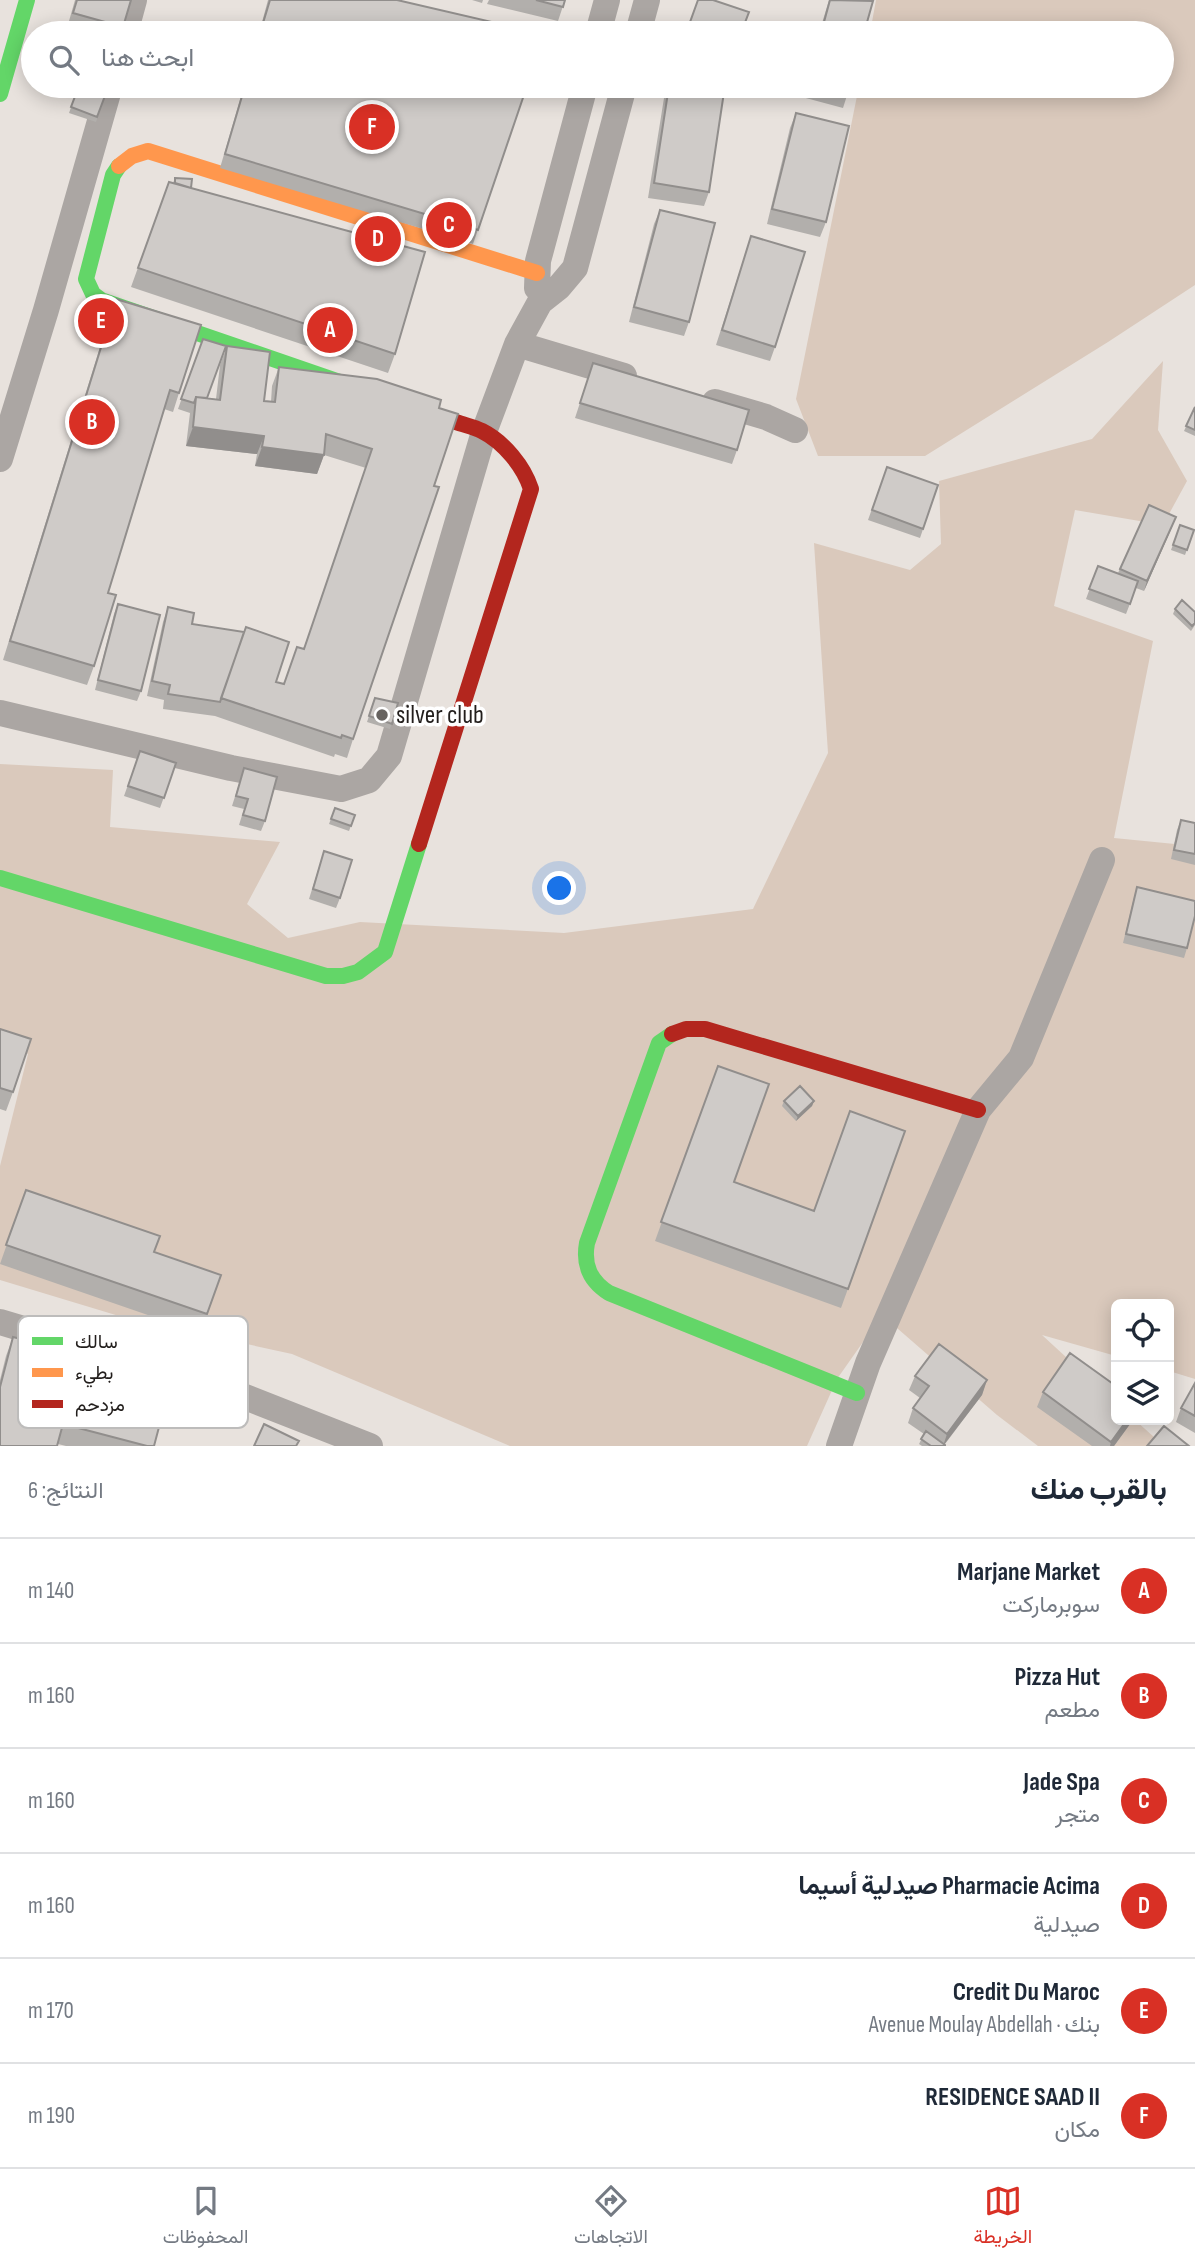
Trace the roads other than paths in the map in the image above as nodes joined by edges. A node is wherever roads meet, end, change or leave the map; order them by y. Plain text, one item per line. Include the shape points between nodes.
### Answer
1 (27, 0) edge
2 (134, 0) edge
3 (607, 0) edge
4 (647, 0) edge
5 (128, 21) edge
6 (601, 21) edge
7 (641, 21) edge
8 (0, 94) edge
9 (107, 98) edge
10 (581, 98) edge
11 (621, 98) edge
12 (86, 170) junction
13 (113, 175) junction
14 (61, 256) junction
15 (90, 263) junction
16 (537, 273) junction
17 (540, 302) junction
18 (517, 344) junction
19 (648, 383) edge
20 (687, 394) edge
21 (796, 430) dead end
22 (484, 432) junction
23 (0, 459) edge
24 (0, 713) edge
25 (1102, 860) dead end
26 (0, 878) edge
27 (978, 1110) junction
28 (0, 1322) edge
29 (18, 1327) edge
30 (857, 1393) junction
31 (248, 1398) edge
32 (370, 1446) edge
33 (839, 1446) edge

1 - 8 street
2 - 5 street
3 - 6 street
4 - 7 street
9 - 12 street
10 - 16 street
11 - 17 street via 575,268
12 - 13 street
12 - 14 street
13 - 15 street
13 - 16 street via 131,154 148,150
14 - 15 street
14 - 23 street
15 - 22 street via 86,279 102,300
16 - 17 street
17 - 18 street
18 - 19 street
18 - 22 street
20 - 21 street
22 - 24 street via 389,756 369,780 341,789 310,785
22 - 26 street via 516,460 531,489 385,952 375,963 348,976 326,976
25 - 27 street via 1021,1058
27 - 30 street
27 - 30 street via 705,1029 679,1030 659,1043 587,1243 588,1274 609,1293
28 - 29 street
30 - 33 street
31 - 32 street

